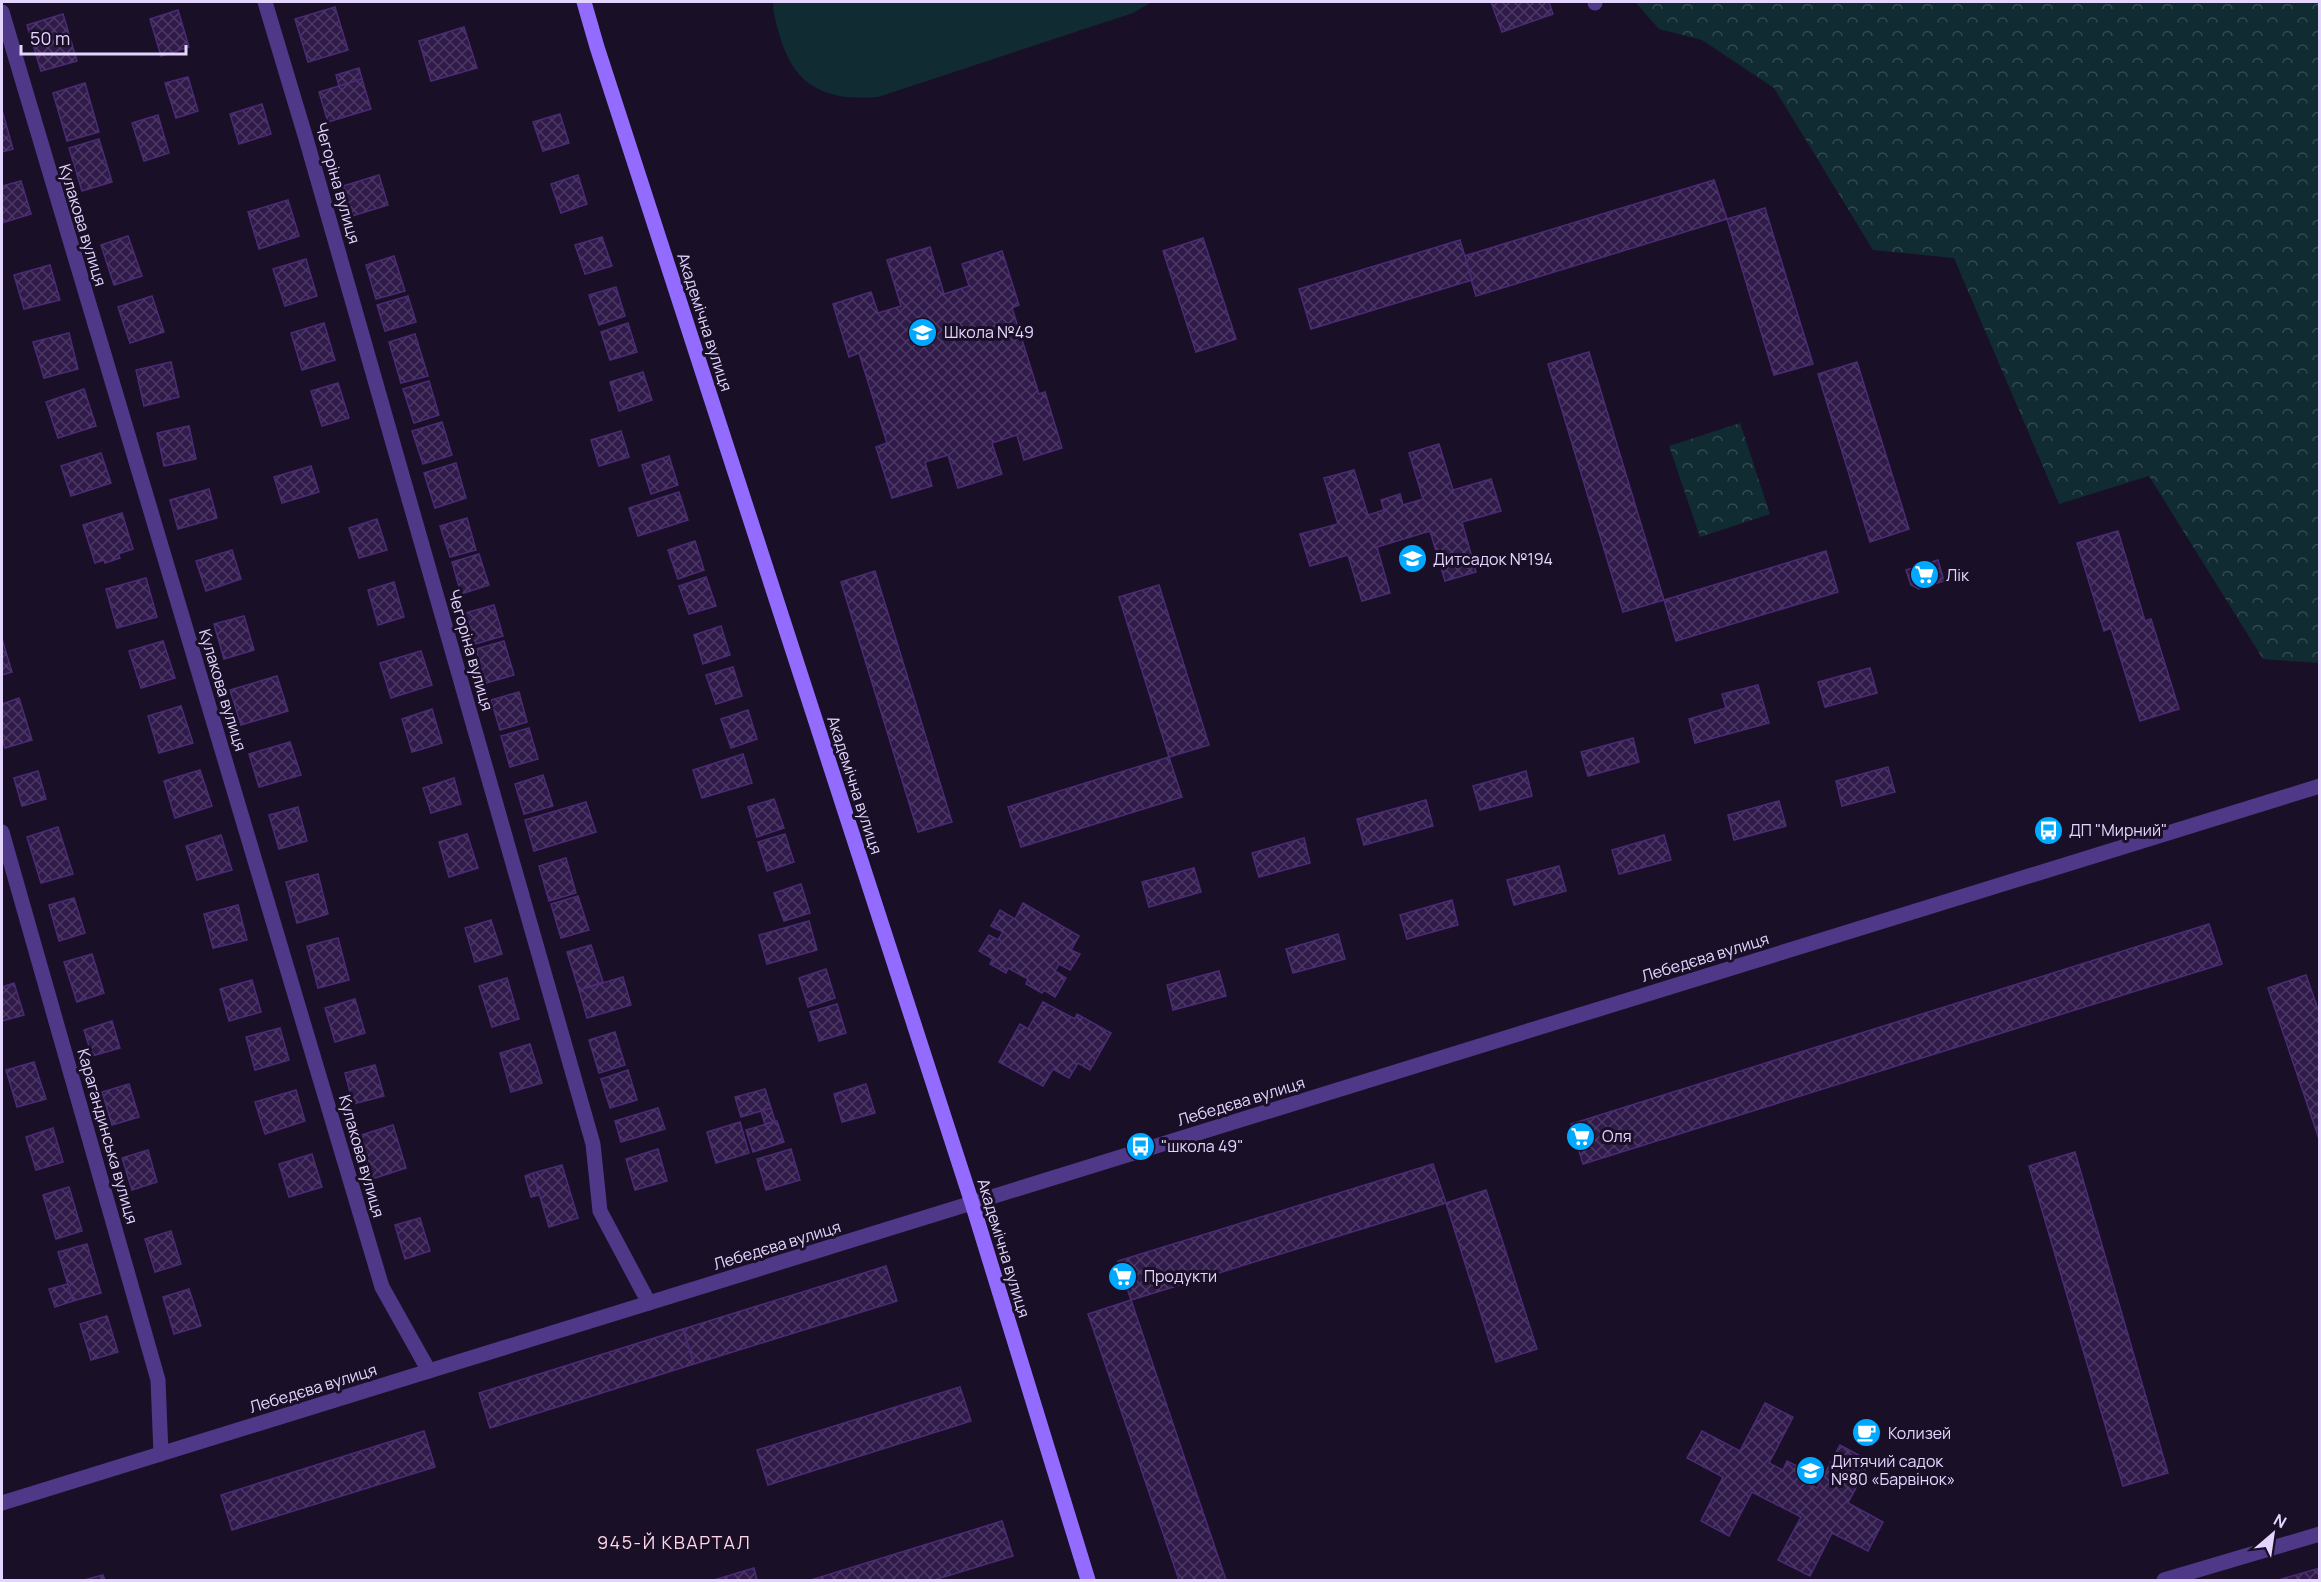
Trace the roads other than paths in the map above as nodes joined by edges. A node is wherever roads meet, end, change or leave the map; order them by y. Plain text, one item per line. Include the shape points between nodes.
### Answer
1 (265, 2) edge
2 (584, 2) edge
3 (2, 12) edge
4 (2319, 786) edge
5 (2, 832) edge
6 (972, 1203) junction
7 (649, 1303) junction
8 (429, 1371) junction
9 (161, 1454) junction
10 (2, 1503) edge
11 (2319, 1534) edge
12 (1088, 1581) edge
13 (2164, 1581) edge

1 - 7 street, Чегоріна вулиця via 593,1143 600,1210
2 - 6 main road, Академічна вулиця
3 - 8 street, Кулакова вулиця via 382,1287
4 - 6 street, Лебедєва вулиця
5 - 9 street, Карагандинська вулиця via 158,1380
6 - 7 street, Лебедєва вулиця
6 - 12 main road, Академічна вулиця
7 - 8 street, Лебедєва вулиця
8 - 9 street, Лебедєва вулиця
9 - 10 street, Лебедєва вулиця
11 - 13 street

